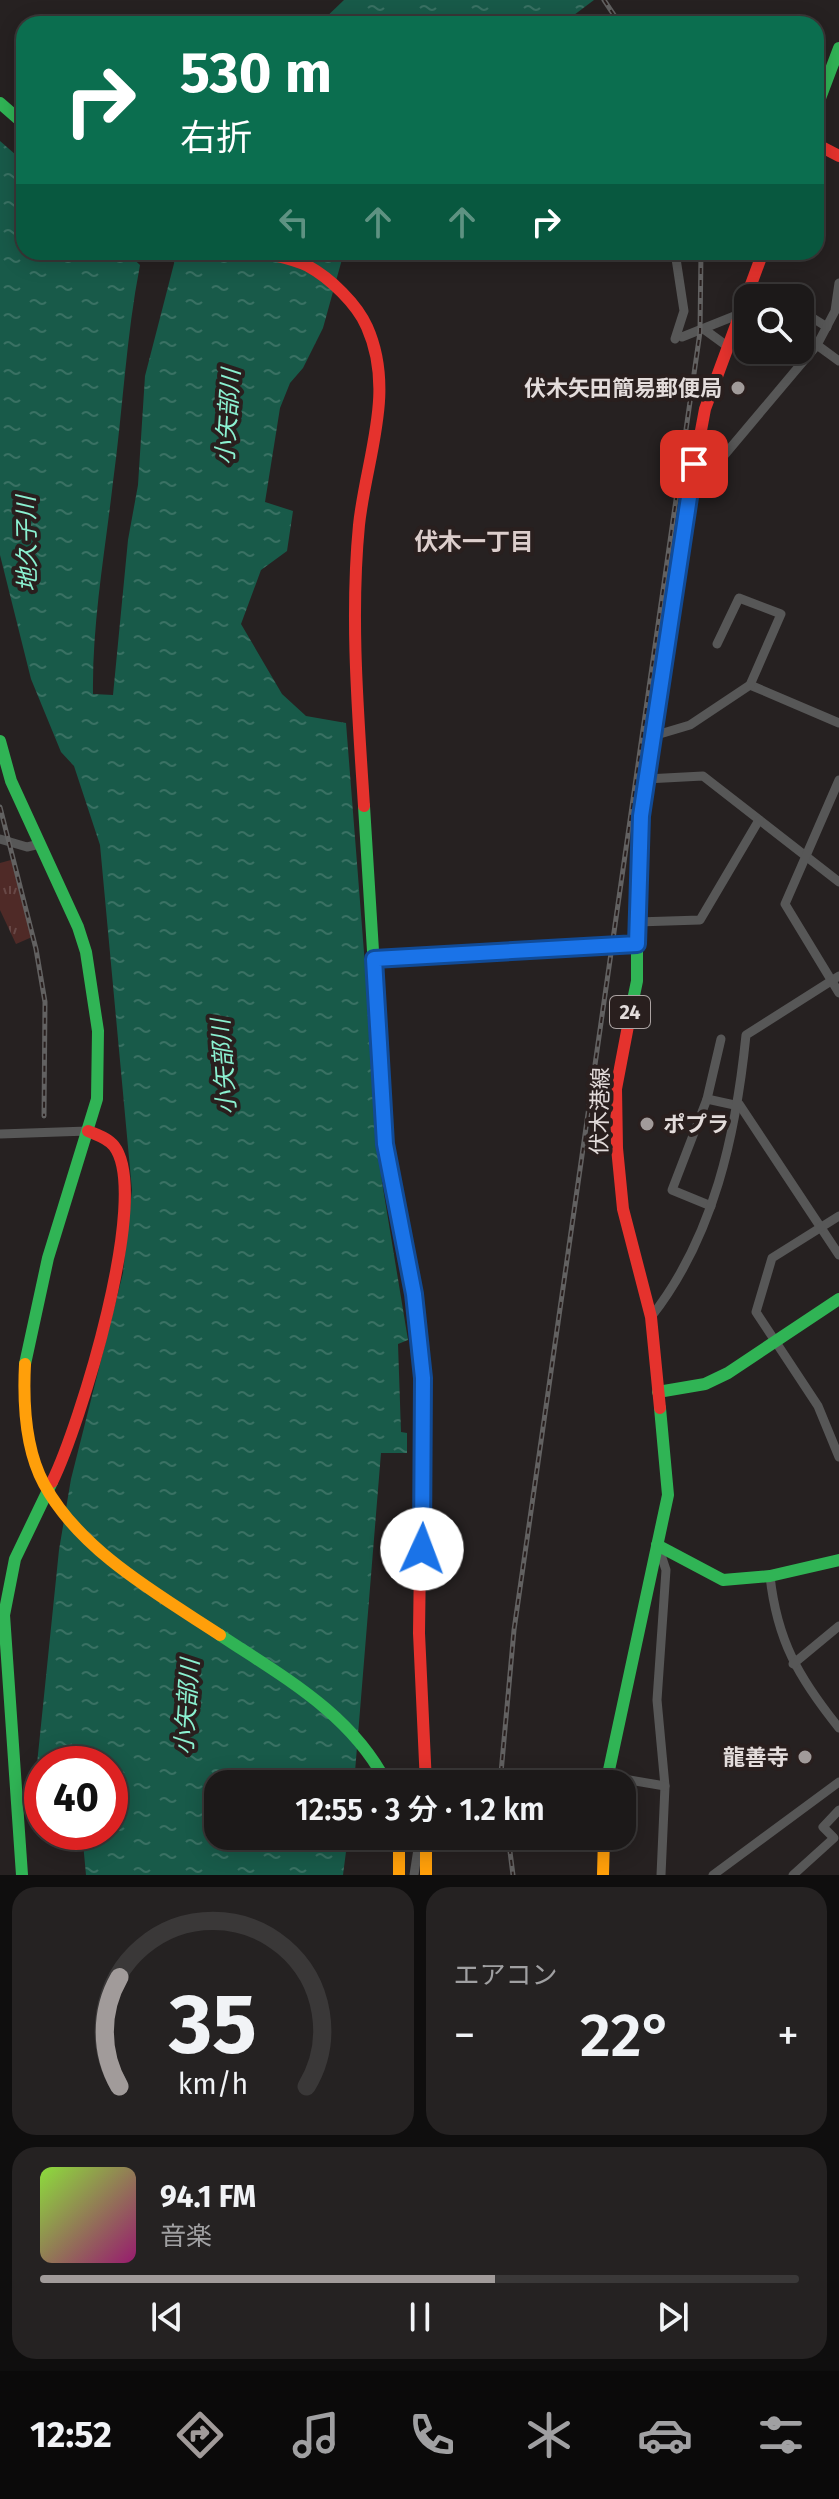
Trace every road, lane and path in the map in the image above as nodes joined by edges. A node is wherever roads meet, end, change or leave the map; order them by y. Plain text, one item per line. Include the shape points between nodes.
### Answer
1 (839, 48) edge
2 (824, 88) edge
3 (0, 103) edge
4 (16, 117) edge
5 (288, 260) edge
6 (676, 260) edge
7 (760, 260) edge
8 (839, 283) edge
9 (753, 284) edge
10 (734, 317) edge
11 (814, 319) edge
12 (827, 327) junction
13 (705, 330) junction
14 (734, 332) edge
15 (817, 345) junction
16 (727, 346) junction
17 (839, 361) edge
18 (689, 491) junction
19 (717, 644) dead end
20 (750, 685) junction
21 (839, 723) edge
22 (653, 736) junction
23 (0, 741) edge
24 (646, 779) junction
25 (839, 780) edge
26 (759, 820) junction
27 (0, 839) edge
28 (40, 844) junction
29 (807, 859) junction
30 (839, 882) edge
31 (637, 922) junction
32 (637, 944) junction
33 (374, 959) junction
34 (835, 979) edge
35 (839, 993) edge
36 (721, 1039) dead end
37 (707, 1099) junction
38 (739, 1105) junction
39 (88, 1131) junction
40 (0, 1134) edge
41 (711, 1206) junction
42 (839, 1216) edge
43 (821, 1228) junction
44 (839, 1255) edge
45 (839, 1299) edge
46 (651, 1317) junction
47 (775, 1341) junction
48 (658, 1392) junction
49 (839, 1457) edge
50 (657, 1545) junction
51 (839, 1560) edge
52 (770, 1576) junction
53 (839, 1626) edge
54 (793, 1664) junction
55 (4, 1711) edge
56 (839, 1728) edge
57 (379, 1770) edge
58 (425, 1770) edge
59 (608, 1770) edge
60 (839, 1782) edge
61 (636, 1783) edge
62 (665, 1786) junction
63 (839, 1810) edge
64 (399, 1850) edge
65 (420, 1850) edge
66 (424, 1850) edge
67 (604, 1850) edge
68 (724, 1866) junction
69 (22, 1875) edge
70 (399, 1875) edge
71 (414, 1875) edge
72 (426, 1875) edge
73 (603, 1875) edge
74 (661, 1875) edge
75 (713, 1875) edge
76 (731, 1875) edge
77 (793, 1875) edge

1 - 2 main road
3 - 4 main road
5 - 33 main road via 308,266 354,304 380,370 380,403 359,525 355,619
6 - 13 street via 684,311 679,338
7 - 9 main road, 伏木港線 / 24
8 - 12 street
10 - 13 street
11 - 12 street
12 - 15 street
13 - 16 street
14 - 16 main road, 伏木港線 / 24
15 - 17 street
15 - 18 street
16 - 18 main road, 伏木港線 / 24 via 705,409
18 - 22 main road, 伏木港線 / 24
19 - 20 street via 739,598 781,614
20 - 21 street
20 - 22 street via 690,725
22 - 24 main road, 伏木港線 / 24
23 - 28 main road via 11,781
24 - 26 street via 703,776
24 - 31 main road, 伏木港線 / 24 via 637,855
25 - 29 street
26 - 29 street
26 - 31 street via 700,920
27 - 28 street via 27,847
28 - 39 main road via 78,927 92,982 98,1072
29 - 30 street
29 - 34 street via 785,904
31 - 32 main road, 伏木港線 / 24
32 - 33 street
32 - 46 main road, 伏木港線 / 24 via 637,981 616,1089 617,1148 623,1209
33 - 58 main road via 385,1144 414,1294 423,1378 419,1633
34 - 35 street
34 - 38 street via 746,1035
36 - 37 street
37 - 38 street
37 - 41 street via 672,1190
38 - 41 street
38 - 43 street
39 - 40 street
39 - 55 main road via 105,1138 121,1160 126,1196 122,1249 70,1446 15,1559 4,1615
39 - 57 main road, bridge via 51,1248 25,1364 30,1448 44,1486 70,1522 118,1564 338,1714
41 - 46 street via 670,1294
42 - 43 street
43 - 44 street
43 - 47 street via 772,1258 756,1312
45 - 47 main road
46 - 48 main road, 伏木港線 / 24
47 - 48 main road via 705,1384
47 - 49 street via 818,1406
48 - 50 main road, 伏木港線 / 24 via 668,1495
50 - 52 main road via 723,1580
50 - 59 main road, 伏木港線 / 24
50 - 62 street via 666,1570 657,1700
51 - 52 main road
52 - 54 street
53 - 54 street
54 - 56 street
55 - 69 main road
60 - 68 street
61 - 62 street
62 - 74 street
63 - 77 street via 823,1827 834,1838
64 - 70 main road
65 - 71 street
66 - 72 main road
67 - 73 main road
68 - 75 street
68 - 76 street

